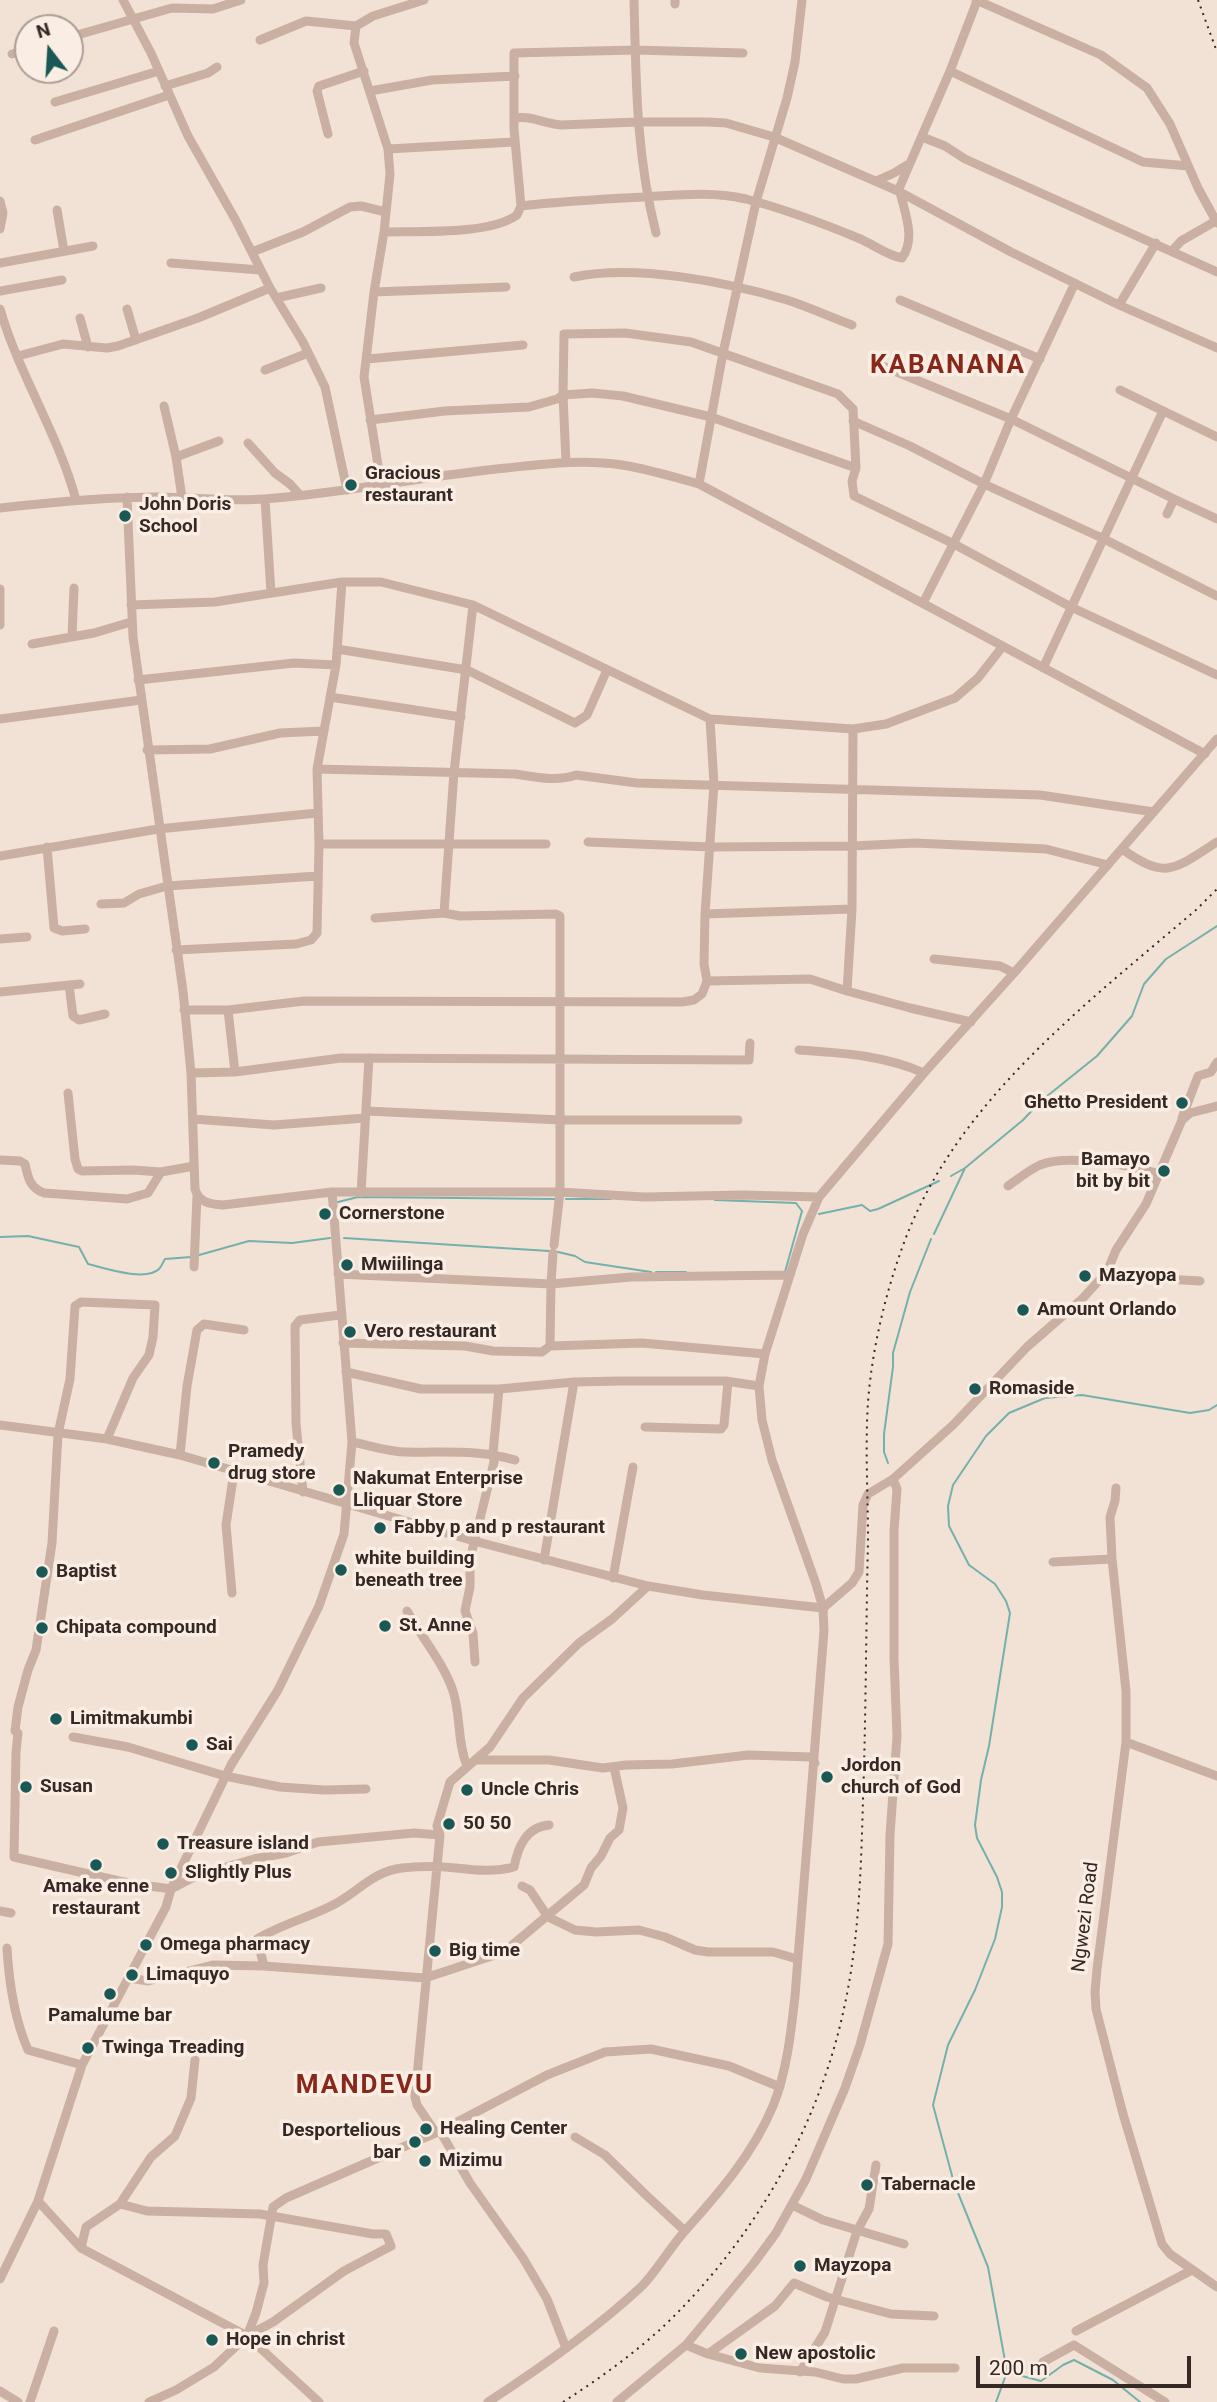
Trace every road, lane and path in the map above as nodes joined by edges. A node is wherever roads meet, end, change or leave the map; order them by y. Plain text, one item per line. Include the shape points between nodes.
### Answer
1 (123, 0) edge
2 (241, 0) edge
3 (388, 0) edge
4 (424, 0) edge
5 (634, 0) edge
6 (802, 0) edge
7 (977, 0) edge
8 (996, 4) edge
9 (384, 13) junction
10 (134, 18) junction
11 (356, 26) junction
12 (84, 33) edge
13 (260, 40) dead end
14 (635, 50) junction
15 (743, 52) dead end
16 (217, 67) dead end
17 (159, 71) junction
18 (364, 71) junction
19 (950, 71) junction
20 (515, 76) junction
21 (167, 90) junction
22 (370, 91) junction
23 (55, 102) dead end
24 (514, 118) junction
25 (637, 121) junction
26 (328, 134) dead end
27 (774, 136) junction
28 (922, 137) junction
29 (35, 140) dead end
30 (514, 142) junction
31 (388, 149) junction
32 (908, 164) junction
33 (1188, 166) junction
34 (875, 181) junction
35 (899, 191) junction
36 (646, 197) junction
37 (0, 201) edge
38 (756, 202) junction
39 (520, 206) junction
40 (57, 210) dead end
41 (386, 212) junction
42 (1217, 222) edge
43 (0, 229) edge
44 (384, 232) junction
45 (656, 233) dead end
46 (1156, 243) junction
47 (93, 246) dead end
48 (64, 251) junction
49 (1172, 251) junction
50 (252, 252) junction
51 (0, 263) edge
52 (171, 263) dead end
53 (260, 270) junction
54 (1217, 272) edge
55 (574, 277) dead end
56 (62, 280) dead end
57 (1075, 283) junction
58 (506, 287) dead end
59 (270, 288) junction
60 (321, 288) dead end
61 (737, 288) junction
62 (0, 291) edge
63 (374, 292) junction
64 (276, 298) junction
65 (900, 300) dead end
66 (1119, 305) junction
67 (0, 309) edge
68 (127, 309) dead end
69 (80, 318) dead end
70 (852, 325) dead end
71 (136, 340) junction
72 (523, 345) dead end
73 (88, 347) junction
74 (1217, 348) edge
75 (308, 353) junction
76 (723, 353) junction
77 (18, 356) junction
78 (367, 359) junction
79 (1040, 359) junction
80 (874, 363) dead end
81 (265, 370) dead end
82 (1120, 390) dead end
83 (563, 396) junction
84 (164, 406) dead end
85 (1163, 411) junction
86 (710, 417) junction
87 (1011, 419) junction
88 (370, 420) junction
89 (853, 421) junction
90 (1217, 437) edge
91 (219, 441) dead end
92 (248, 443) dead end
93 (176, 457) junction
94 (566, 462) junction
95 (856, 468) junction
96 (1131, 478) junction
97 (381, 484) junction
98 (699, 484) junction
99 (984, 484) junction
100 (347, 490) junction
101 (300, 495) junction
102 (127, 498) junction
103 (182, 498) junction
104 (265, 499) junction
105 (1174, 499) junction
106 (76, 500) junction
107 (0, 508) edge
108 (1167, 514) dead end
109 (1217, 519) edge
110 (1102, 538) junction
111 (952, 543) junction
112 (342, 582) junction
113 (74, 588) dead end
114 (0, 589) edge
115 (271, 593) junction
116 (1217, 596) edge
117 (923, 603) junction
118 (131, 605) junction
119 (473, 606) junction
120 (1071, 607) junction
121 (131, 622) junction
122 (0, 625) edge
123 (72, 637) junction
124 (32, 644) dead end
125 (1003, 646) junction
126 (338, 649) junction
127 (336, 665) junction
128 (1043, 668) junction
129 (467, 670) junction
130 (607, 670) junction
131 (1217, 675) edge
132 (138, 680) junction
133 (330, 697) junction
134 (141, 699) junction
135 (461, 717) junction
136 (0, 719) edge
137 (710, 719) junction
138 (853, 729) junction
139 (324, 731) junction
140 (1217, 739) edge
141 (147, 750) junction
142 (1205, 754) junction
143 (317, 769) junction
144 (454, 772) junction
145 (714, 784) junction
146 (853, 789) junction
147 (1154, 812) junction
148 (317, 813) junction
149 (158, 829) junction
150 (588, 842) dead end
151 (1217, 842) edge
152 (319, 844) junction
153 (450, 844) junction
154 (546, 844) dead end
155 (852, 846) junction
156 (47, 847) junction
157 (712, 847) junction
158 (1122, 849) junction
159 (0, 856) edge
160 (1108, 865) junction
161 (318, 876) junction
162 (167, 886) junction
163 (101, 904) dead end
164 (852, 909) junction
165 (444, 913) junction
166 (705, 914) junction
167 (375, 918) dead end
168 (85, 929) dead end
169 (27, 937) dead end
170 (0, 939) edge
171 (176, 950) junction
172 (934, 960) dead end
173 (1014, 973) junction
174 (707, 981) junction
175 (80, 984) dead end
176 (69, 985) junction
177 (847, 990) junction
178 (0, 992) edge
179 (561, 1001) junction
180 (184, 1010) junction
181 (228, 1010) junction
182 (105, 1014) dead end
183 (971, 1021) junction
184 (750, 1043) dead end
185 (799, 1050) dead end
186 (369, 1058) junction
187 (561, 1061) junction
188 (1217, 1062) edge
189 (235, 1072) junction
190 (191, 1073) junction
191 (924, 1073) junction
192 (68, 1093) dead end
193 (1217, 1105) edge
194 (366, 1114) junction
195 (192, 1119) junction
196 (561, 1120) junction
197 (738, 1120) dead end
198 (1182, 1120) junction
199 (0, 1160) edge
200 (194, 1166) junction
201 (161, 1172) junction
202 (1159, 1174) junction
203 (1008, 1186) dead end
204 (332, 1192) junction
205 (560, 1192) junction
206 (361, 1193) junction
207 (197, 1196) junction
208 (819, 1197) junction
209 (194, 1267) dead end
210 (1107, 1272) junction
211 (338, 1274) junction
212 (789, 1275) junction
213 (1200, 1281) dead end
214 (551, 1284) junction
215 (340, 1315) junction
216 (243, 1330) dead end
217 (343, 1343) junction
218 (550, 1346) junction
219 (765, 1354) junction
220 (346, 1372) junction
221 (574, 1382) junction
222 (728, 1382) junction
223 (759, 1385) junction
224 (499, 1389) junction
225 (0, 1425) edge
226 (645, 1427) dead end
227 (58, 1434) junction
228 (107, 1438) junction
229 (352, 1442) junction
230 (493, 1453) junction
231 (180, 1455) junction
232 (515, 1461) dead end
233 (633, 1467) dead end
234 (234, 1472) junction
235 (893, 1479) junction
236 (1116, 1488) dead end
237 (303, 1492) junction
238 (348, 1503) junction
239 (474, 1541) junction
240 (1112, 1559) junction
241 (544, 1560) junction
242 (1053, 1562) dead end
243 (614, 1578) junction
244 (648, 1586) junction
245 (232, 1593) dead end
246 (823, 1608) junction
247 (407, 1611) dead end
248 (475, 1662) dead end
249 (74, 1737) dead end
250 (1126, 1742) junction
251 (471, 1763) junction
252 (815, 1763) junction
253 (614, 1767) junction
254 (225, 1776) junction
255 (1217, 1776) edge
256 (366, 1789) dead end
257 (549, 1825) dead end
258 (440, 1835) junction
259 (437, 1867) junction
260 (522, 1886) dead end
261 (171, 1889) junction
262 (0, 1911) edge
263 (11, 1913) dead end
264 (548, 1917) junction
265 (7, 1948) dead end
266 (797, 1959) junction
267 (264, 1966) junction
268 (129, 1978) junction
269 (425, 1978) junction
270 (195, 2060) dead end
271 (82, 2065) junction
272 (780, 2087) junction
273 (438, 2132) junction
274 (575, 2137) dead end
275 (876, 2165) dead end
276 (38, 2201) junction
277 (120, 2204) junction
278 (792, 2206) junction
279 (270, 2217) junction
280 (685, 2231) junction
281 (857, 2231) junction
282 (904, 2244) dead end
283 (81, 2248) junction
284 (1192, 2270) junction
285 (0, 2276) edge
286 (1217, 2287) edge
287 (836, 2299) junction
288 (934, 2316) dead end
289 (54, 2331) dead end
290 (1076, 2331) dead end
291 (247, 2336) junction
292 (686, 2345) junction
293 (566, 2348) junction
294 (708, 2354) junction
295 (1043, 2362) dead end
296 (955, 2368) dead end
297 (800, 2372) junction
298 (0, 2391) edge
299 (18, 2402) edge
300 (30, 2402) edge
301 (149, 2402) edge
302 (319, 2402) edge
303 (488, 2402) edge
304 (617, 2402) edge
305 (1165, 2402) edge

1 - 10 street
2 - 10 street via 222,8 172,8
3 - 9 street
4 - 9 street
5 - 14 street
6 - 27 street via 787,98
7 - 8 street
7 - 19 street
8 - 33 street via 1101,55 1134,77 1147,88 1170,124
9 - 11 street
10 - 12 street
10 - 17 street
11 - 13 street via 306,22
11 - 18 street via 354,43
14 - 15 street
14 - 20 street via 514,54
14 - 25 street
16 - 21 street
17 - 21 street
17 - 23 street
18 - 22 street
18 - 26 street via 318,86
19 - 28 street
19 - 33 street via 1143,162
20 - 22 street via 432,80
20 - 24 street
21 - 29 street
21 - 50 street
22 - 31 street
24 - 25 street via 561,125
24 - 30 street
25 - 27 street via 726,123
25 - 36 street
27 - 34 street
27 - 38 street
28 - 32 street
28 - 46 street
30 - 31 street
30 - 39 street
31 - 41 street
32 - 34 street
32 - 35 street
33 - 42 street
34 - 35 street
35 - 38 street via 909,239 902,258 831,227
35 - 57 street
36 - 38 street via 705,193
36 - 39 street
36 - 45 street
37 - 43 street
38 - 61 street
39 - 44 street via 517,215 500,225
40 - 48 street
41 - 44 street
41 - 50 street via 350,207
42 - 49 street via 1181,241
44 - 63 street
46 - 49 street
46 - 66 street
47 - 48 street
48 - 51 street
49 - 54 street
50 - 53 street
52 - 53 street
53 - 59 street
55 - 61 street via 656,274
56 - 62 street
57 - 66 street
57 - 79 street
58 - 63 street
59 - 64 street
59 - 71 street
60 - 64 street
61 - 70 street via 789,301
61 - 76 street
63 - 78 street
64 - 75 street
65 - 79 street
66 - 74 street
67 - 77 street
68 - 71 street
69 - 73 street
71 - 73 street via 107,348
72 - 78 street
73 - 77 street via 63,344
75 - 81 street
75 - 100 street via 325,387
76 - 83 street via 691,342 625,333 564,334
76 - 86 street
76 - 89 street via 838,394 853,409
77 - 106 street
78 - 88 street via 364,377
79 - 87 street
80 - 87 street
82 - 85 street
83 - 86 street via 623,396
83 - 88 street via 529,407
83 - 94 street
84 - 93 street
85 - 90 street
85 - 96 street
86 - 95 street
86 - 98 street
87 - 96 street
87 - 99 street
88 - 97 street
89 - 95 street
89 - 99 street
91 - 93 street
92 - 101 street
93 - 103 street
94 - 97 street
94 - 98 street via 620,464
95 - 111 street via 854,496
96 - 105 street
96 - 110 street
97 - 100 street
98 - 117 street
99 - 110 street
99 - 111 street
100 - 101 street
101 - 104 street
102 - 103 street
102 - 106 street
102 - 118 street
103 - 104 street
104 - 115 street
105 - 108 street
105 - 109 street
106 - 107 street
110 - 116 street
110 - 120 street
111 - 117 street
111 - 120 street
112 - 115 street
112 - 119 street via 381,582
112 - 126 street
113 - 123 street
114 - 122 street
115 - 118 street via 215,602
117 - 125 street
118 - 121 street
119 - 129 street
119 - 130 street
120 - 128 street
120 - 131 street
121 - 123 street
121 - 132 street
123 - 124 street
125 - 128 street
125 - 138 street via 955,698 886,724
126 - 127 street
126 - 129 street
127 - 132 street via 294,663
127 - 133 street
128 - 142 street
129 - 130 street via 575,723 587,715
129 - 135 street
130 - 137 street
132 - 134 street
133 - 135 street
133 - 139 street
134 - 136 street
134 - 141 street
135 - 144 street
137 - 138 street
137 - 145 street
138 - 146 street
139 - 141 street via 280,733 210,750
139 - 143 street
140 - 142 street
141 - 149 street
142 - 147 street
143 - 144 street
143 - 148 street
144 - 145 street
144 - 153 street
145 - 146 street
145 - 157 street
146 - 147 street via 1040,795
146 - 155 street
147 - 158 street
148 - 149 street
148 - 152 street
149 - 156 street
149 - 162 street
150 - 157 street
151 - 158 street via 1178,866 1165,868 1149,867
152 - 153 street
152 - 161 street
153 - 154 street
153 - 165 street
155 - 157 street
155 - 160 street via 915,843 1046,849
155 - 164 street
156 - 159 street
156 - 168 street via 54,928
157 - 166 street
158 - 160 street
160 - 173 street
161 - 162 street
161 - 171 street via 317,933 311,940
162 - 163 street via 124,903
162 - 171 street
164 - 166 street
164 - 177 street
165 - 167 street
165 - 179 street via 560,916
166 - 174 street
169 - 170 street
171 - 180 street
172 - 173 street via 1000,966
173 - 183 street
174 - 177 street via 810,979
174 - 179 street via 702,994 682,1002
175 - 176 street
176 - 178 street
176 - 182 street via 73,1016 79,1020
177 - 183 street
179 - 181 street via 304,1001
179 - 187 street
180 - 181 street
180 - 190 street
181 - 189 street
183 - 191 street
184 - 187 street via 749,1060
185 - 191 street via 881,1059
186 - 187 street
186 - 189 street
186 - 194 street
187 - 196 street
188 - 198 street via 1211,1072 1198,1076
189 - 190 street
190 - 195 street
191 - 208 street
192 - 201 street via 78,1169
193 - 198 street
194 - 195 street via 274,1125
194 - 196 street
194 - 206 street
195 - 200 street
196 - 197 street
196 - 205 street
198 - 202 street
199 - 201 street via 24,1164 28,1180 44,1193 134,1198 148,1193
200 - 201 street
200 - 207 street
202 - 203 street via 1117,1164 1073,1161 1042,1164
202 - 210 street
204 - 206 street
204 - 207 street via 223,1205 205,1203
204 - 211 street
205 - 206 street
205 - 208 street
205 - 214 street
207 - 209 street
208 - 212 street
210 - 213 street
210 - 235 street
211 - 214 street
211 - 215 street
212 - 214 street
212 - 219 street
214 - 218 street
215 - 217 street
215 - 237 street via 300,1321 295,1326 296,1424
216 - 231 street via 204,1324 197,1330
217 - 218 street via 542,1352
217 - 220 street
218 - 219 street via 642,1343
219 - 223 street
220 - 224 street via 421,1389
220 - 229 street
221 - 222 street
221 - 224 street
221 - 241 street
222 - 223 street
222 - 226 street via 721,1429
223 - 246 street via 772,1460
224 - 230 street
225 - 227 street
227 - 228 street
227 - 228 street via 70,1379 75,1306 81,1302 155,1305 149,1355 133,1378
227 - 261 street via 52,1543 36,1650 15,1731 19,1733 14,1857 128,1884
228 - 231 street
229 - 230 street via 403,1452
229 - 238 street
230 - 232 street
230 - 239 street
231 - 234 street
233 - 243 street
234 - 237 street
234 - 245 street via 226,1525
235 - 246 street via 864,1501 857,1578
235 - 278 street via 897,1489 897,1736 888,1944 845,2088
236 - 240 street, Ngwezi Road via 1110,1517
237 - 238 street
238 - 239 street
238 - 254 street via 344,1534 319,1606 278,1690
239 - 241 street
239 - 248 street via 465,1611 473,1633
240 - 242 street
240 - 250 street, Ngwezi Road via 1126,1691
241 - 243 street
243 - 244 street
244 - 246 street
244 - 251 street via 579,1643 523,1698 490,1747
246 - 252 street
247 - 251 street via 446,1671 454,1695 460,1748
249 - 254 street via 128,1747
250 - 255 street
250 - 284 street, Ngwezi Road via 1096,2009 1162,2244
251 - 253 street via 534,1759
251 - 258 street via 450,1782 437,1826
252 - 253 street via 811,1757 766,1754
252 - 266 street
253 - 264 street via 623,1808 619,1830 584,1885
254 - 256 street via 280,1787
254 - 261 street
257 - 259 street via 527,1835 514,1867 483,1871
258 - 259 street
258 - 261 street via 318,1842 198,1875
259 - 267 street via 386,1871 334,1905 259,1937
259 - 269 street
260 - 264 street via 530,1890
261 - 268 street
262 - 263 street
264 - 266 street via 579,1931 639,1930 695,1950 773,1952
264 - 269 street via 504,1952
265 - 271 street via 10,1987 28,2050
266 - 272 street
267 - 268 street via 213,1965 148,1981
267 - 269 street
268 - 271 street
269 - 273 street via 415,2097
270 - 277 street via 191,2098 175,2136 151,2157
271 - 276 street
272 - 273 street via 729,2066 651,2049 605,2052 547,2075
272 - 280 street via 749,2151
273 - 279 street via 286,2198 273,2207
273 - 293 street via 523,2258 547,2299
274 - 280 street via 605,2155
275 - 281 street via 869,2209
276 - 283 street
276 - 285 street
277 - 279 street via 147,2211
277 - 283 street via 86,2227
278 - 281 street
278 - 292 street via 754,2263
279 - 291 street via 264,2283
279 - 291 street via 386,2234 391,2246 344,2271
280 - 293 street via 644,2284
281 - 282 street
281 - 287 street
283 - 291 street
284 - 286 street, Ngwezi Road
284 - 290 street
287 - 288 street via 891,2314
287 - 294 street via 794,2283 775,2306
287 - 297 street via 825,2332
289 - 300 street
291 - 301 street via 215,2367
291 - 302 street
292 - 294 street
292 - 304 street
293 - 303 street
294 - 297 street via 760,2368
295 - 305 street via 1074,2345
296 - 297 street via 903,2368 856,2379
298 - 299 street

